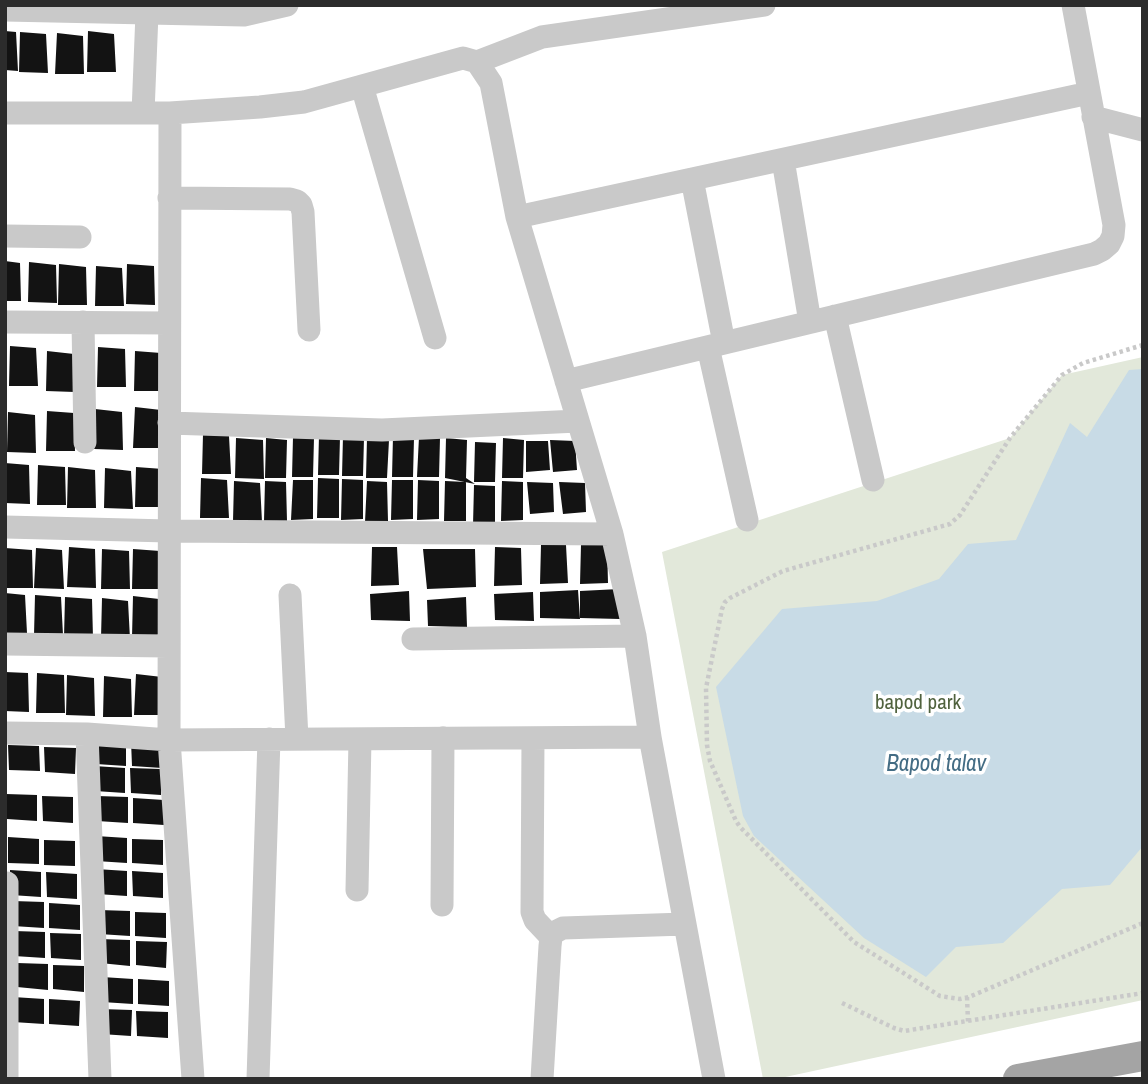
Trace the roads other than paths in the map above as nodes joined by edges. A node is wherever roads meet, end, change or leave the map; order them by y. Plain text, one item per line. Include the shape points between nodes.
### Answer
1 (287, 5) edge
2 (764, 5) edge
3 (1073, 5) edge
4 (5, 10) edge
5 (222, 10) edge
6 (147, 13) junction
7 (477, 62) junction
8 (362, 86) junction
9 (1089, 93) junction
10 (5, 113) edge
11 (143, 113) junction
12 (170, 113) junction
13 (1093, 117) junction
14 (1143, 130) edge
15 (783, 160) junction
16 (692, 179) junction
17 (169, 198) junction
18 (517, 217) junction
19 (5, 236) edge
20 (80, 237) dead end
21 (835, 316) junction
22 (5, 322) edge
23 (810, 322) junction
24 (83, 323) junction
25 (169, 323) junction
26 (309, 330) dead end
27 (435, 338) dead end
28 (716, 345) junction
29 (566, 381) junction
30 (578, 421) junction
31 (169, 423) junction
32 (85, 442) dead end
33 (873, 480) dead end
34 (747, 520) dead end
35 (5, 527) edge
36 (169, 531) junction
37 (612, 534) junction
38 (290, 595) dead end
39 (635, 636) junction
40 (414, 639) dead end
41 (5, 644) edge
42 (168, 646) junction
43 (5, 733) edge
44 (86, 734) junction
45 (650, 737) junction
46 (443, 738) junction
47 (533, 738) junction
48 (269, 739) junction
49 (297, 739) junction
50 (360, 739) junction
51 (169, 740) junction
52 (7, 883) edge
53 (357, 890) dead end
54 (442, 905) dead end
55 (685, 924) junction
56 (551, 937) junction
57 (1143, 1056) edge
58 (7, 1079) edge
59 (100, 1079) edge
60 (193, 1079) edge
61 (258, 1079) edge
62 (541, 1079) edge
63 (714, 1079) edge
64 (1018, 1079) edge

1 - 5 street via 244,15
2 - 7 street via 542,37
3 - 9 street
4 - 6 street
5 - 6 street
6 - 11 street
7 - 8 street via 463,58
7 - 18 street via 491,83
8 - 12 street via 304,102
8 - 27 street
9 - 13 street
9 - 15 street
10 - 11 street
11 - 12 street
12 - 17 street
13 - 14 street
13 - 21 street via 1114,225 1113,236 1102,250
15 - 16 street
15 - 23 street
16 - 18 street
16 - 28 street
17 - 25 street
17 - 26 street via 297,201 303,212
18 - 29 street
19 - 20 street
21 - 23 street
21 - 33 street
22 - 24 street
23 - 28 street
24 - 25 street
24 - 32 street
25 - 31 street
28 - 29 street
28 - 34 street
29 - 30 street
30 - 31 street via 382,430
30 - 37 street
31 - 36 street
35 - 36 street
36 - 37 street
36 - 42 street
37 - 39 street
38 - 49 street
39 - 40 street
39 - 45 street
41 - 42 street
42 - 51 street
43 - 44 street
44 - 51 street
44 - 59 street
45 - 47 street
45 - 55 street
46 - 47 street
46 - 50 street
46 - 54 street
47 - 56 street via 532,912
48 - 49 street
48 - 51 street
48 - 61 street
49 - 50 street
50 - 53 street
51 - 60 street
52 - 58 street
55 - 56 street via 563,928
55 - 63 street
56 - 62 street
57 - 64 main road

